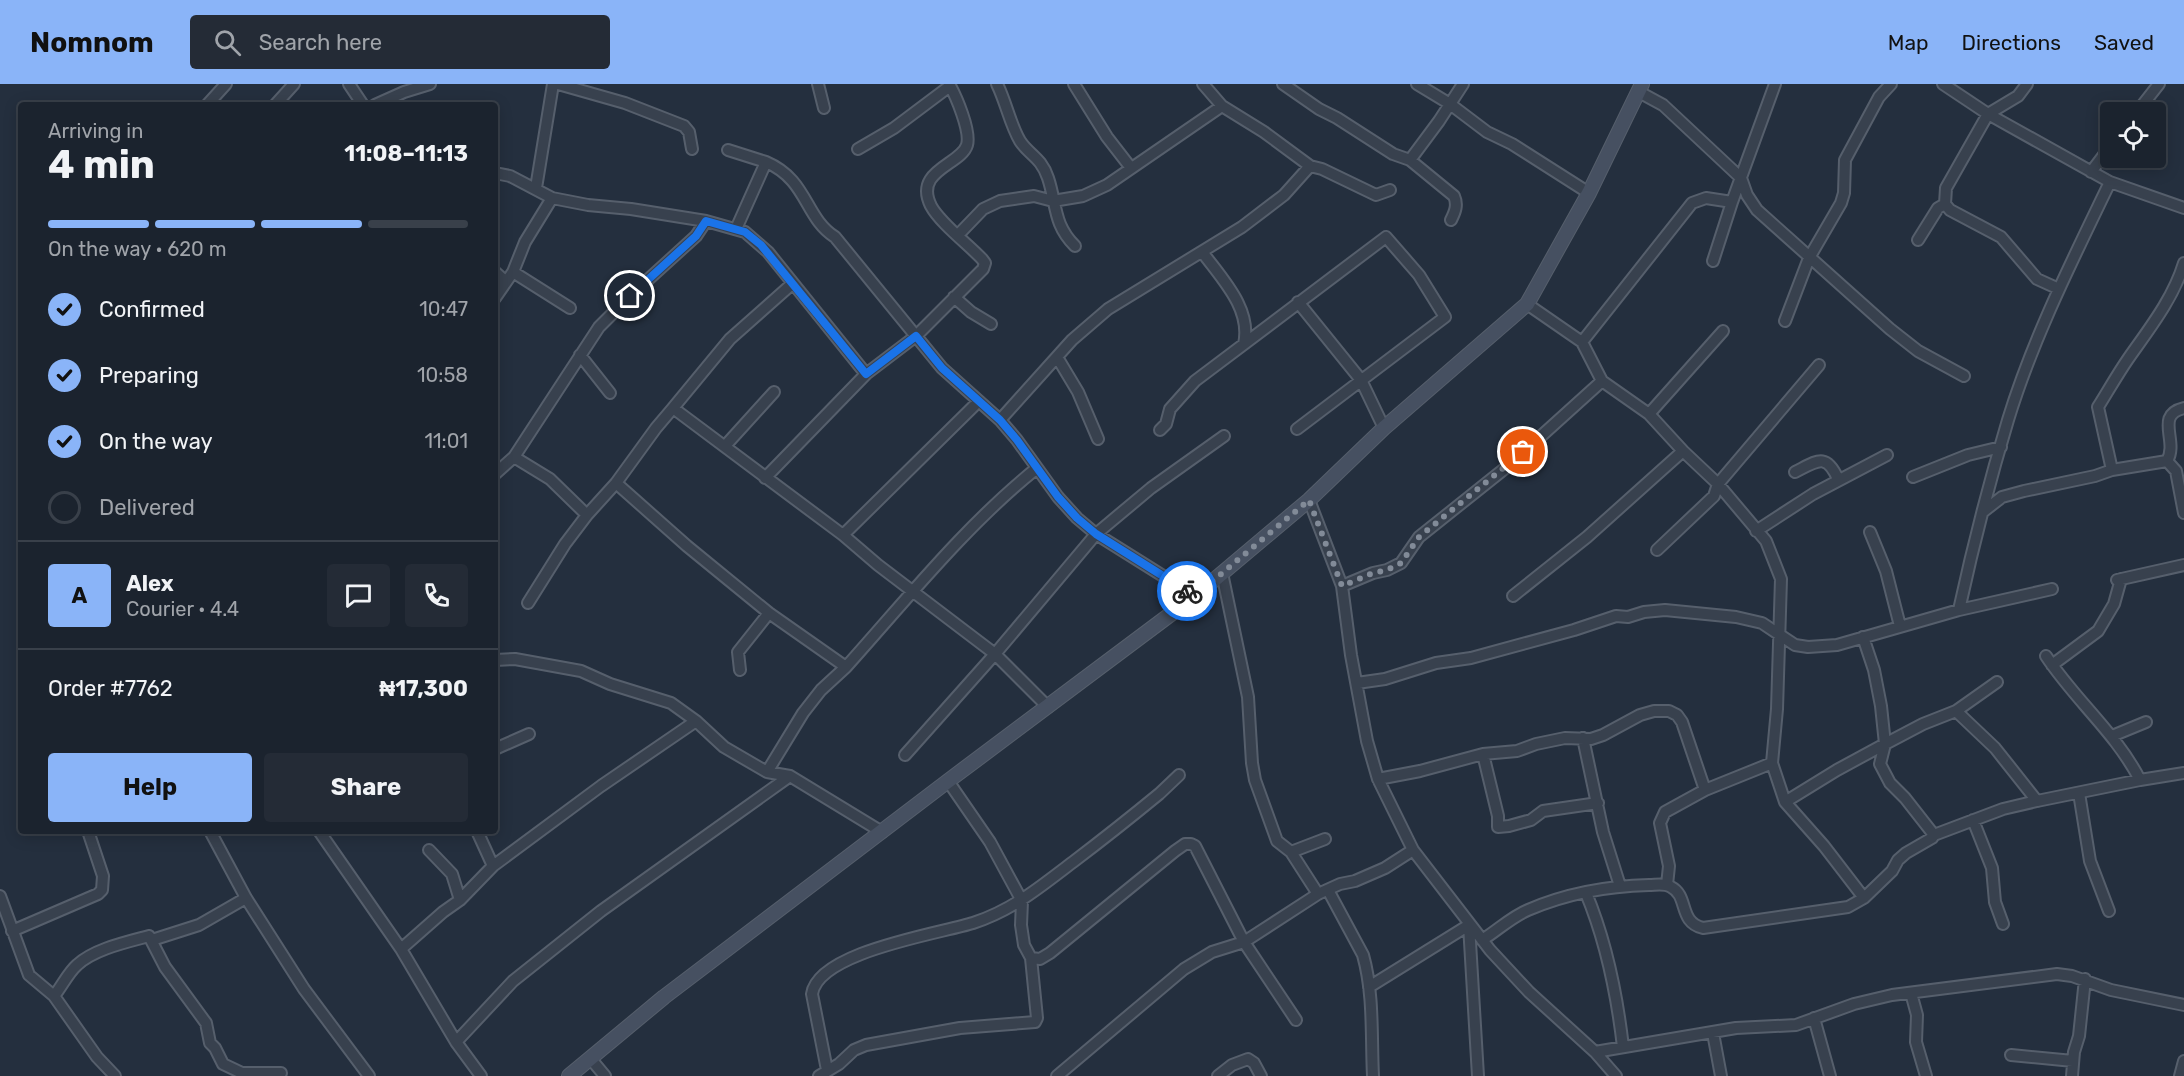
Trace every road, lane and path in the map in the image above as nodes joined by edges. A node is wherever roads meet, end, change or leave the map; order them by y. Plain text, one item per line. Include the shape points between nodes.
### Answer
1 (226, 84) edge
2 (294, 84) edge
3 (349, 84) edge
4 (430, 84) edge
5 (553, 84) edge
6 (558, 84) edge
7 (818, 84) edge
8 (997, 84) edge
9 (1074, 84) edge
10 (1203, 84) edge
11 (1283, 84) edge
12 (1417, 84) edge
13 (1463, 84) edge
14 (1775, 84) edge
15 (1891, 84) edge
16 (1943, 84) edge
17 (2027, 84) edge
18 (2159, 84) edge
19 (949, 85) edge
20 (1641, 88) edge
21 (210, 102) edge
22 (278, 102) edge
23 (361, 102) edge
24 (382, 102) edge
25 (2145, 102) edge
26 (1450, 104) junction
27 (1222, 106) junction
28 (824, 108) dead end
29 (1988, 114) junction
30 (858, 148) dead end
31 (692, 149) dead end
32 (728, 150) dead end
33 (1410, 160) junction
34 (2100, 160) edge
35 (766, 162) junction
36 (1310, 165) junction
37 (1131, 168) junction
38 (2091, 172) junction
39 (498, 174) edge
40 (1741, 178) junction
41 (2110, 182) junction
42 (536, 188) junction
43 (1390, 190) dead end
44 (1589, 193) junction
45 (552, 198) junction
46 (1053, 201) junction
47 (1732, 202) junction
48 (1945, 204) junction
49 (2184, 208) edge
50 (1451, 220) dead end
51 (706, 221) junction
52 (736, 229) junction
53 (958, 235) junction
54 (1918, 240) dead end
55 (1075, 246) dead end
56 (1203, 253) junction
57 (1809, 258) junction
58 (1713, 261) dead end
59 (2184, 263) edge
60 (498, 273) edge
61 (509, 277) junction
62 (2182, 277) edge
63 (792, 284) junction
64 (2058, 289) junction
65 (498, 294) edge
66 (954, 297) junction
67 (1298, 302) junction
68 (1527, 304) junction
69 (570, 308) dead end
70 (1785, 321) dead end
71 (991, 324) dead end
72 (1723, 331) dead end
73 (916, 336) junction
74 (1581, 342) junction
75 (1244, 344) junction
76 (580, 355) junction
77 (1057, 357) junction
78 (1819, 365) dead end
79 (866, 374) junction
80 (1964, 376) dead end
81 (1361, 380) junction
82 (1602, 381) junction
83 (774, 392) dead end
84 (610, 393) dead end
85 (979, 401) junction
86 (673, 408) junction
87 (2184, 408) edge
88 (1649, 414) junction
89 (1000, 420) junction
90 (1383, 428) junction
91 (1297, 429) dead end
92 (1160, 430) dead end
93 (1224, 436) dead end
94 (1098, 439) dead end
95 (725, 446) junction
96 (2001, 447) junction
97 (1683, 451) junction
98 (1887, 455) dead end
99 (514, 457) junction
100 (2168, 461) junction
101 (1037, 468) junction
102 (2112, 470) junction
103 (498, 471) edge
104 (1795, 472) dead end
105 (1913, 477) dead end
106 (765, 478) junction
107 (1839, 479) junction
108 (616, 483) junction
109 (1718, 484) junction
110 (1309, 500) junction
111 (1984, 511) junction
112 (2184, 513) edge
113 (587, 515) junction
114 (1756, 531) junction
115 (1870, 532) dead end
116 (1096, 534) junction
117 (843, 535) junction
118 (1657, 550) dead end
119 (2184, 565) edge
120 (1222, 573) junction
121 (1342, 586) junction
122 (2052, 589) dead end
123 (913, 592) junction
124 (1195, 596) junction
125 (1513, 596) dead end
126 (528, 603) dead end
127 (1959, 610) junction
128 (769, 613) junction
129 (1900, 626) junction
130 (1779, 634) junction
131 (1863, 637) junction
132 (995, 654) junction
133 (498, 660) edge
134 (846, 668) junction
135 (740, 670) dead end
136 (1997, 682) dead end
137 (1357, 683) junction
138 (1048, 708) junction
139 (1956, 711) junction
140 (696, 721) junction
141 (2146, 722) dead end
142 (530, 734) dead end
143 (2112, 736) junction
144 (1583, 738) junction
145 (1885, 744) junction
146 (498, 748) edge
147 (1483, 754) junction
148 (905, 755) dead end
149 (1772, 763) junction
150 (767, 772) junction
151 (2184, 773) edge
152 (1179, 775) dead end
153 (790, 776) junction
154 (1378, 779) junction
155 (2140, 780) junction
156 (948, 781) junction
157 (1705, 790) junction
158 (2079, 794) junction
159 (2037, 801) junction
160 (1785, 802) junction
161 (1598, 803) junction
162 (1974, 820) junction
163 (882, 832) junction
164 (89, 834) edge
165 (212, 834) edge
166 (321, 834) edge
167 (478, 834) edge
168 (1934, 835) junction
169 (1325, 838) dead end
170 (429, 850) dead end
171 (1413, 850) junction
172 (1291, 852) junction
173 (493, 866) junction
174 (1667, 885) junction
175 (1620, 886) junction
176 (1323, 892) junction
177 (1586, 893) junction
178 (0, 896) edge
179 (246, 898) junction
180 (1864, 898) junction
181 (460, 900) junction
182 (1022, 901) junction
183 (2109, 911) dead end
184 (2003, 924) dead end
185 (1469, 925) junction
186 (12, 931) junction
187 (149, 936) junction
188 (1482, 940) junction
189 (1244, 942) junction
190 (401, 949) junction
191 (1031, 957) junction
192 (2085, 979) junction
193 (1370, 987) junction
194 (1911, 993) junction
195 (54, 996) junction
196 (2184, 1005) edge
197 (1814, 1018) junction
198 (1296, 1020) dead end
199 (1713, 1033) junction
200 (456, 1042) junction
201 (1623, 1047) junction
202 (1595, 1052) junction
203 (2011, 1055) dead end
204 (590, 1058) junction
205 (2073, 1061) junction
206 (2184, 1061) edge
207 (281, 1073) dead end
208 (823, 1073) edge
209 (115, 1076) edge
210 (369, 1076) edge
211 (481, 1076) edge
212 (568, 1076) edge
213 (605, 1076) edge
214 (1057, 1076) edge
215 (1218, 1076) edge
216 (1261, 1076) edge
217 (1373, 1076) edge
218 (1478, 1076) edge
219 (1616, 1076) edge
220 (1721, 1076) edge
221 (1830, 1076) edge
222 (1926, 1076) edge
223 (2072, 1076) edge
224 (2180, 1076) edge

1 - 21 street
2 - 22 street
3 - 23 street
4 - 24 street
5 - 42 street
6 - 31 street via 625,103 684,126
7 - 28 street
8 - 46 street via 1020,141 1044,169
9 - 37 street
10 - 27 street
11 - 33 street via 1393,154
12 - 26 street
13 - 26 street
14 - 40 street
15 - 57 street via 1879,97 1845,160 1841,203
16 - 29 street
17 - 29 street via 2018,96
18 - 25 street
19 - 30 street via 894,128
19 - 53 street via 959,107 967,145 936,172 927,195 938,216
20 - 40 street
20 - 44 street
26 - 33 street
26 - 44 street via 1487,132
27 - 36 street
27 - 37 street
29 - 38 street
29 - 48 street via 1946,188
32 - 35 street
33 - 50 street via 1454,196 1456,209
34 - 38 street
35 - 52 street
35 - 73 street via 794,181 825,230 835,237
36 - 43 street via 1376,195
36 - 56 street via 1284,195
37 - 46 street via 1083,196
38 - 41 street
39 - 42 street
40 - 47 street
40 - 57 street via 1757,210
41 - 49 street
41 - 64 street
42 - 45 street
44 - 68 street
45 - 51 street
45 - 61 street
46 - 53 street via 1034,196 1000,201 983,209
46 - 55 street via 1057,221
47 - 58 street
47 - 74 street via 1706,198 1692,203
48 - 54 street via 1938,208
48 - 64 street via 2001,237 2037,279
51 - 52 street
51 - 76 street via 696,236 599,327
52 - 63 street via 761,245
53 - 66 street via 985,263
56 - 75 street via 1244,314
56 - 77 street via 1108,309
57 - 70 street
57 - 80 street via 1918,351
59 - 62 street
60 - 61 street
61 - 65 street
61 - 69 street
62 - 102 street via 2098,407
63 - 79 street
63 - 86 street via 730,339
64 - 96 street
66 - 71 street
66 - 73 street
67 - 75 street
67 - 81 street
67 - 81 street via 1386,237 1419,275 1445,317
68 - 74 street
68 - 90 street
72 - 88 street
73 - 79 street
73 - 85 street via 942,368
74 - 82 street
75 - 92 street via 1195,381 1170,409
76 - 84 street
76 - 99 street
77 - 89 street
77 - 94 street via 1078,392
78 - 109 street
79 - 106 street
81 - 90 street
81 - 91 street
82 - 88 street
82 - 121 street via 1508,466 1419,537 1401,563
83 - 95 street
85 - 89 street
85 - 117 street
86 - 95 street
86 - 108 street
87 - 100 street via 2169,417 2172,450
88 - 97 street
89 - 101 street
90 - 110 street
93 - 116 street via 1151,488
95 - 106 street
96 - 105 street via 1968,455
96 - 111 street
97 - 109 street
97 - 125 street via 1587,537
98 - 107 street
99 - 103 street
99 - 113 street via 550,479
100 - 102 street
100 - 112 street via 2176,471
101 - 116 street via 1058,497
101 - 123 street via 984,515
102 - 111 street via 2002,497
104 - 107 street via 1819,461 1827,462
106 - 117 street
107 - 114 street
108 - 113 street
108 - 128 street
109 - 114 street
109 - 118 street via 1714,496
110 - 120 street
110 - 121 street
111 - 127 street
113 - 126 street
114 - 130 street via 1766,541 1781,579
115 - 129 street via 1886,571
116 - 124 street
116 - 132 street
117 - 123 street
119 - 143 street via 2117,579 2114,604 2098,631 2049,660 2073,694
120 - 124 street
120 - 172 street via 1248,697 1255,780 1277,841
121 - 137 street
122 - 127 street
123 - 132 street
123 - 134 street
124 - 138 street
127 - 129 street
128 - 134 street
128 - 135 street via 738,652
129 - 131 street
130 - 131 street via 1795,645 1808,647 1837,645
130 - 137 street via 1762,623 1736,617 1665,609 1617,616 1471,658
130 - 149 street
131 - 145 street via 1877,688
132 - 138 street
132 - 148 street
133 - 140 street via 581,671 671,703
134 - 150 street via 803,713
136 - 139 street
137 - 154 street
138 - 156 street
139 - 145 street
139 - 159 street via 1995,748
140 - 150 street via 724,747
140 - 173 street
141 - 143 street
142 - 146 street
143 - 155 street
144 - 147 street
144 - 157 street via 1603,735 1640,715 1669,711 1682,722
144 - 161 street
145 - 160 street
145 - 168 street via 1880,764 1890,783
147 - 154 street
147 - 161 street via 1498,827 1531,820 1543,811
149 - 157 street
149 - 160 street
150 - 153 street
151 - 155 street
152 - 182 street
153 - 163 street
153 - 200 street via 601,911 513,981
154 - 171 street
155 - 158 street
156 - 163 street
156 - 182 street via 990,842
157 - 174 street via 1670,808 1661,818 1669,866
158 - 159 street
158 - 183 street via 2090,861
159 - 162 street
160 - 180 street
161 - 175 street
162 - 168 street
162 - 184 street via 1992,868 1995,902
163 - 204 street
164 - 186 street via 103,876 102,890
165 - 179 street
166 - 190 street
167 - 173 street
168 - 180 street via 1906,853
169 - 172 street
170 - 181 street via 452,874
171 - 176 street via 1385,868
171 - 185 street
172 - 176 street
173 - 181 street
174 - 175 street
174 - 180 street via 1680,894 1694,926 1703,928 1848,907
175 - 177 street
176 - 189 street
176 - 193 street via 1363,955
177 - 188 street via 1526,911
177 - 201 street via 1599,926
178 - 186 street
179 - 187 street via 200,925 152,940
179 - 210 street via 304,989
181 - 190 street
182 - 191 street via 1024,945
182 - 208 street via 974,922 866,952 841,962 820,978 812,994
185 - 188 street
185 - 193 street
185 - 218 street
186 - 195 street via 29,975
187 - 195 street via 120,944 78,964
187 - 207 street via 165,967 206,1023 210,1043 223,1064 242,1073
188 - 202 street via 1529,992
189 - 191 street via 1195,846 1185,844 1050,953
189 - 198 street
189 - 214 street via 1212,952 1184,969
190 - 200 street
191 - 208 street via 1035,1022 960,1028 879,1042 854,1050
192 - 194 street via 2057,974
192 - 196 street via 2111,990
192 - 205 street
193 - 217 street
194 - 197 street via 1854,1004
194 - 222 street via 1917,1016 1916,1042
195 - 209 street
197 - 199 street via 1796,1025
197 - 221 street
199 - 201 street
199 - 220 street
200 - 211 street
201 - 202 street
202 - 219 street
203 - 205 street
204 - 212 street
204 - 213 street
205 - 223 street
206 - 224 street
215 - 216 street via 1248,1059

